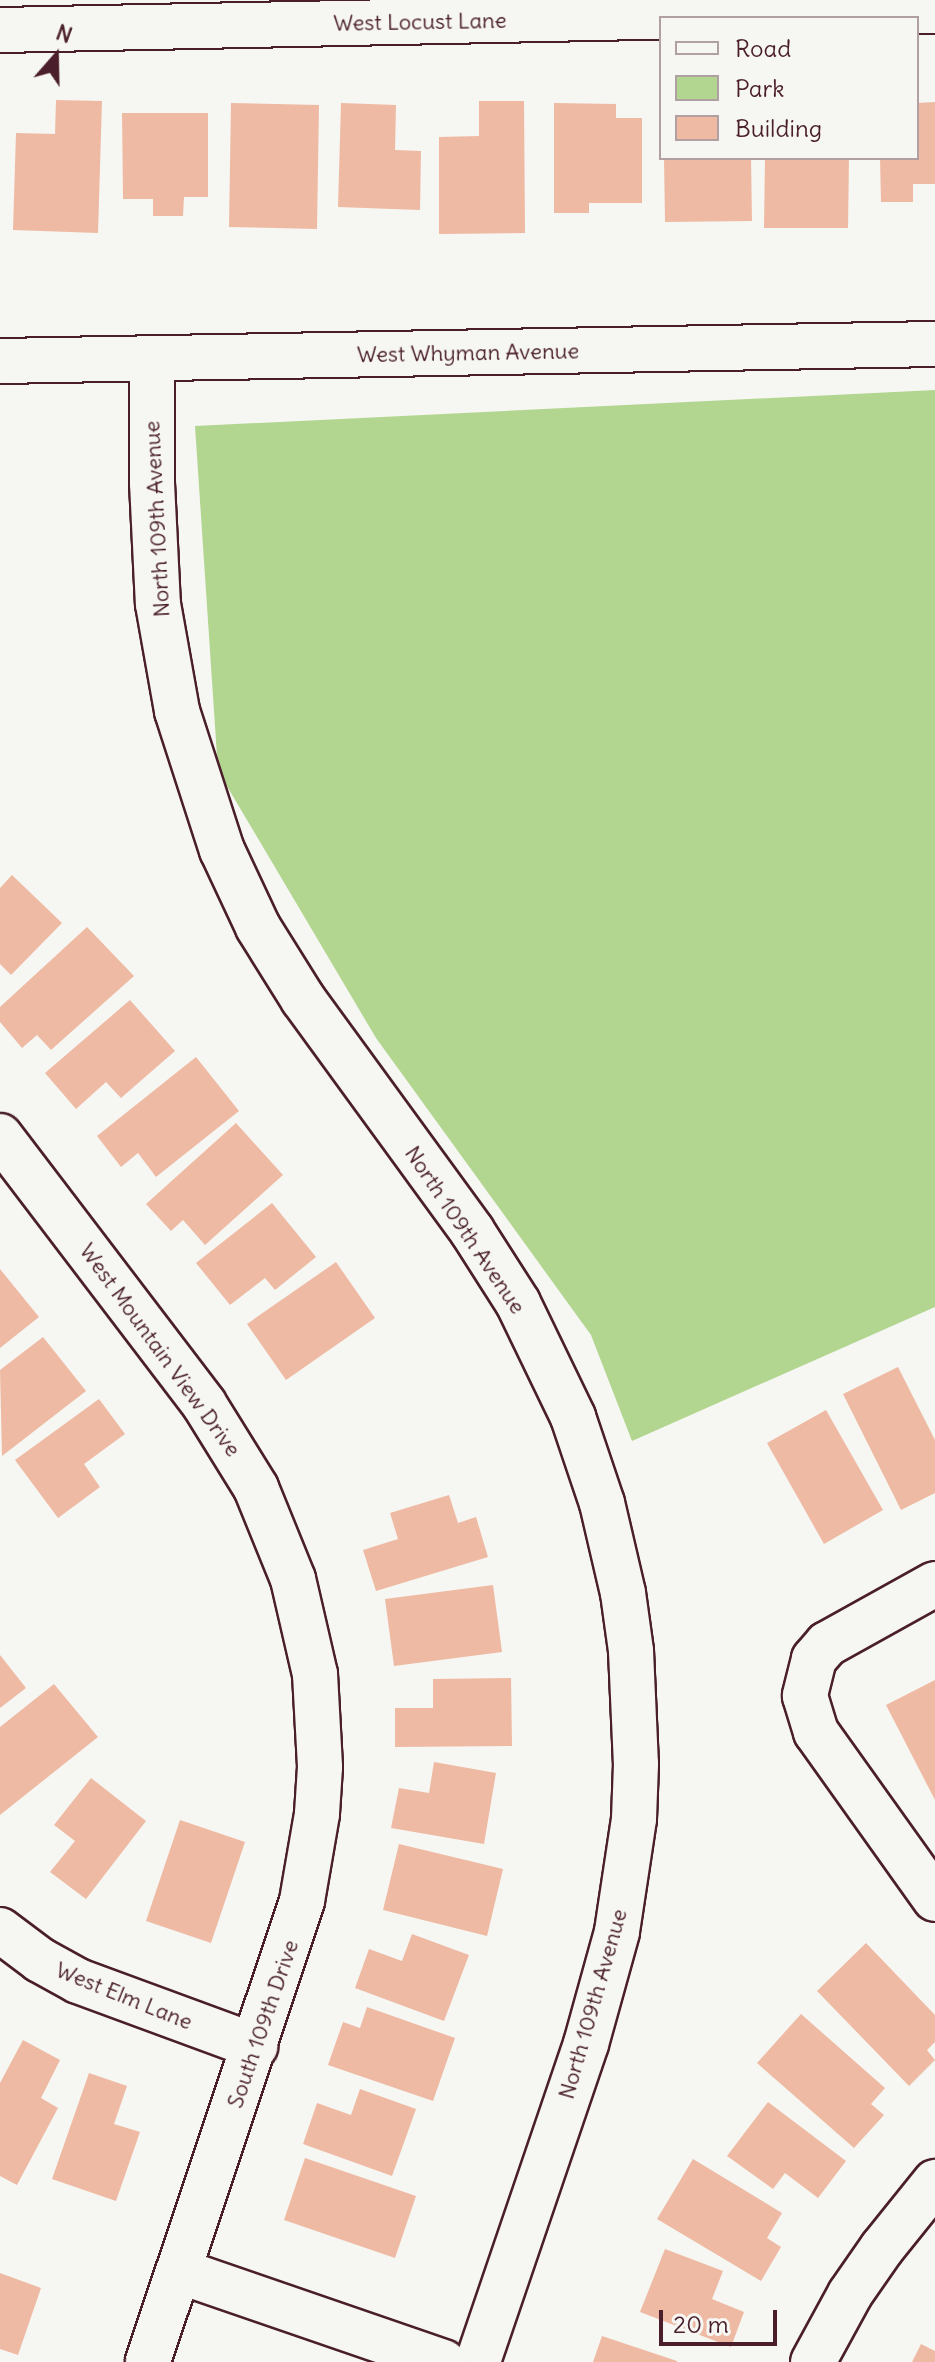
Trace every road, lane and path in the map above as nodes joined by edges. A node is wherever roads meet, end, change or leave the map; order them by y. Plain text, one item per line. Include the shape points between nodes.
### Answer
1 (935, 11) edge
2 (689, 16) edge
3 (659, 17) edge
4 (0, 30) edge
5 (935, 344) edge
6 (152, 359) junction
7 (0, 361) edge
8 (0, 1136) edge
9 (935, 1584) edge
10 (315, 1674) joint
11 (935, 1899) edge
12 (0, 1930) edge
13 (255, 2046) junction
14 (935, 2182) edge
15 (179, 2271) junction
16 (148, 2362) edge
17 (444, 2362) edge
18 (478, 2362) edge
19 (813, 2362) edge

1 - 2 street, West Locust Lane
3 - 4 street, West Locust Lane
5 - 6 street, West Whyman Avenue
6 - 7 street, West Whyman Avenue
6 - 18 street, North 109th Avenue via 158,604 177,711 222,850 258,927 303,999 472,1231 518,1303 583,1444 623,1593 636,1764 634,1819 617,1932 586,2044
8 - 10 street, West Mountain View Drive via 204,1404 248,1475 293,1579
9 - 11 street via 827,1644 814,1659 805,1696 816,1732
10 - 13 street, South 109th Drive via 320,1767 311,1858 292,1939
12 - 13 street, West Elm Lane via 78,1981
13 - 15 street, South 109th Drive
14 - 19 street via 850,2294
15 - 16 street, South 109th Drive
15 - 17 street

